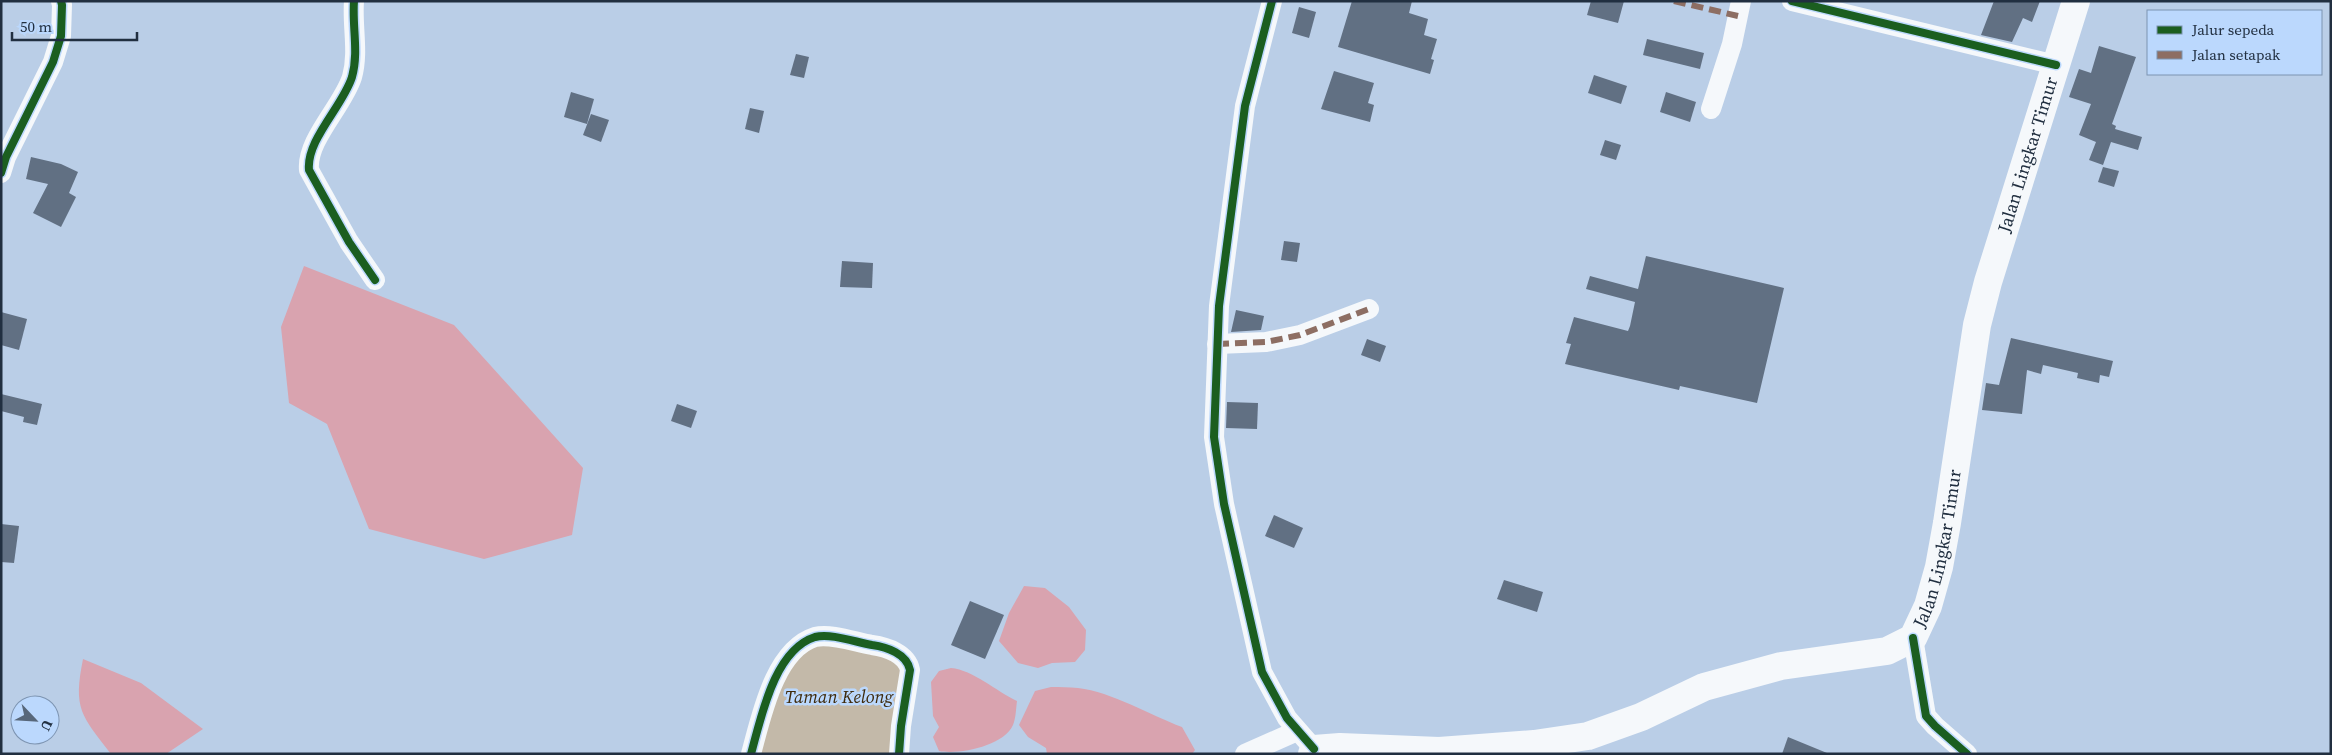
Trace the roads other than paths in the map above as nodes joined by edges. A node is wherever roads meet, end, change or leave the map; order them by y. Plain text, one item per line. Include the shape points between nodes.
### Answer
1 (61, 1) edge
2 (354, 1) edge
3 (1272, 1) edge
4 (1742, 1) edge
5 (1792, 1) edge
6 (2076, 1) edge
7 (2056, 65) junction
8 (1711, 109) dead end
9 (1, 173) edge
10 (375, 280) dead end
11 (1369, 308) dead end
12 (1217, 344) junction
13 (1913, 638) junction
14 (1308, 745) edge
15 (751, 754) edge
16 (899, 754) edge
17 (1245, 754) edge
18 (1967, 754) edge

1 - 9 street via 61,36 53,62
2 - 10 street via 356,55 352,79 312,150 308,164 340,226
3 - 12 street via 1245,106
4 - 8 street
5 - 7 street
6 - 7 main road, Jalan Lingkar Timur
7 - 13 main road, Jalan Lingkar Timur via 1977,325 1948,523 1928,606
11 - 12 street via 1300,335 1266,342
12 - 14 street via 1214,437 1224,504 1262,672 1287,718
13 - 14 main road, Jalan Lingkar Timur via 1887,651 1781,666 1704,687 1641,717 1588,736 1439,752
13 - 18 street via 1926,716
14 - 17 street
15 - 16 street via 781,666 801,645 815,637 827,636 878,646 897,653 908,662 910,670

